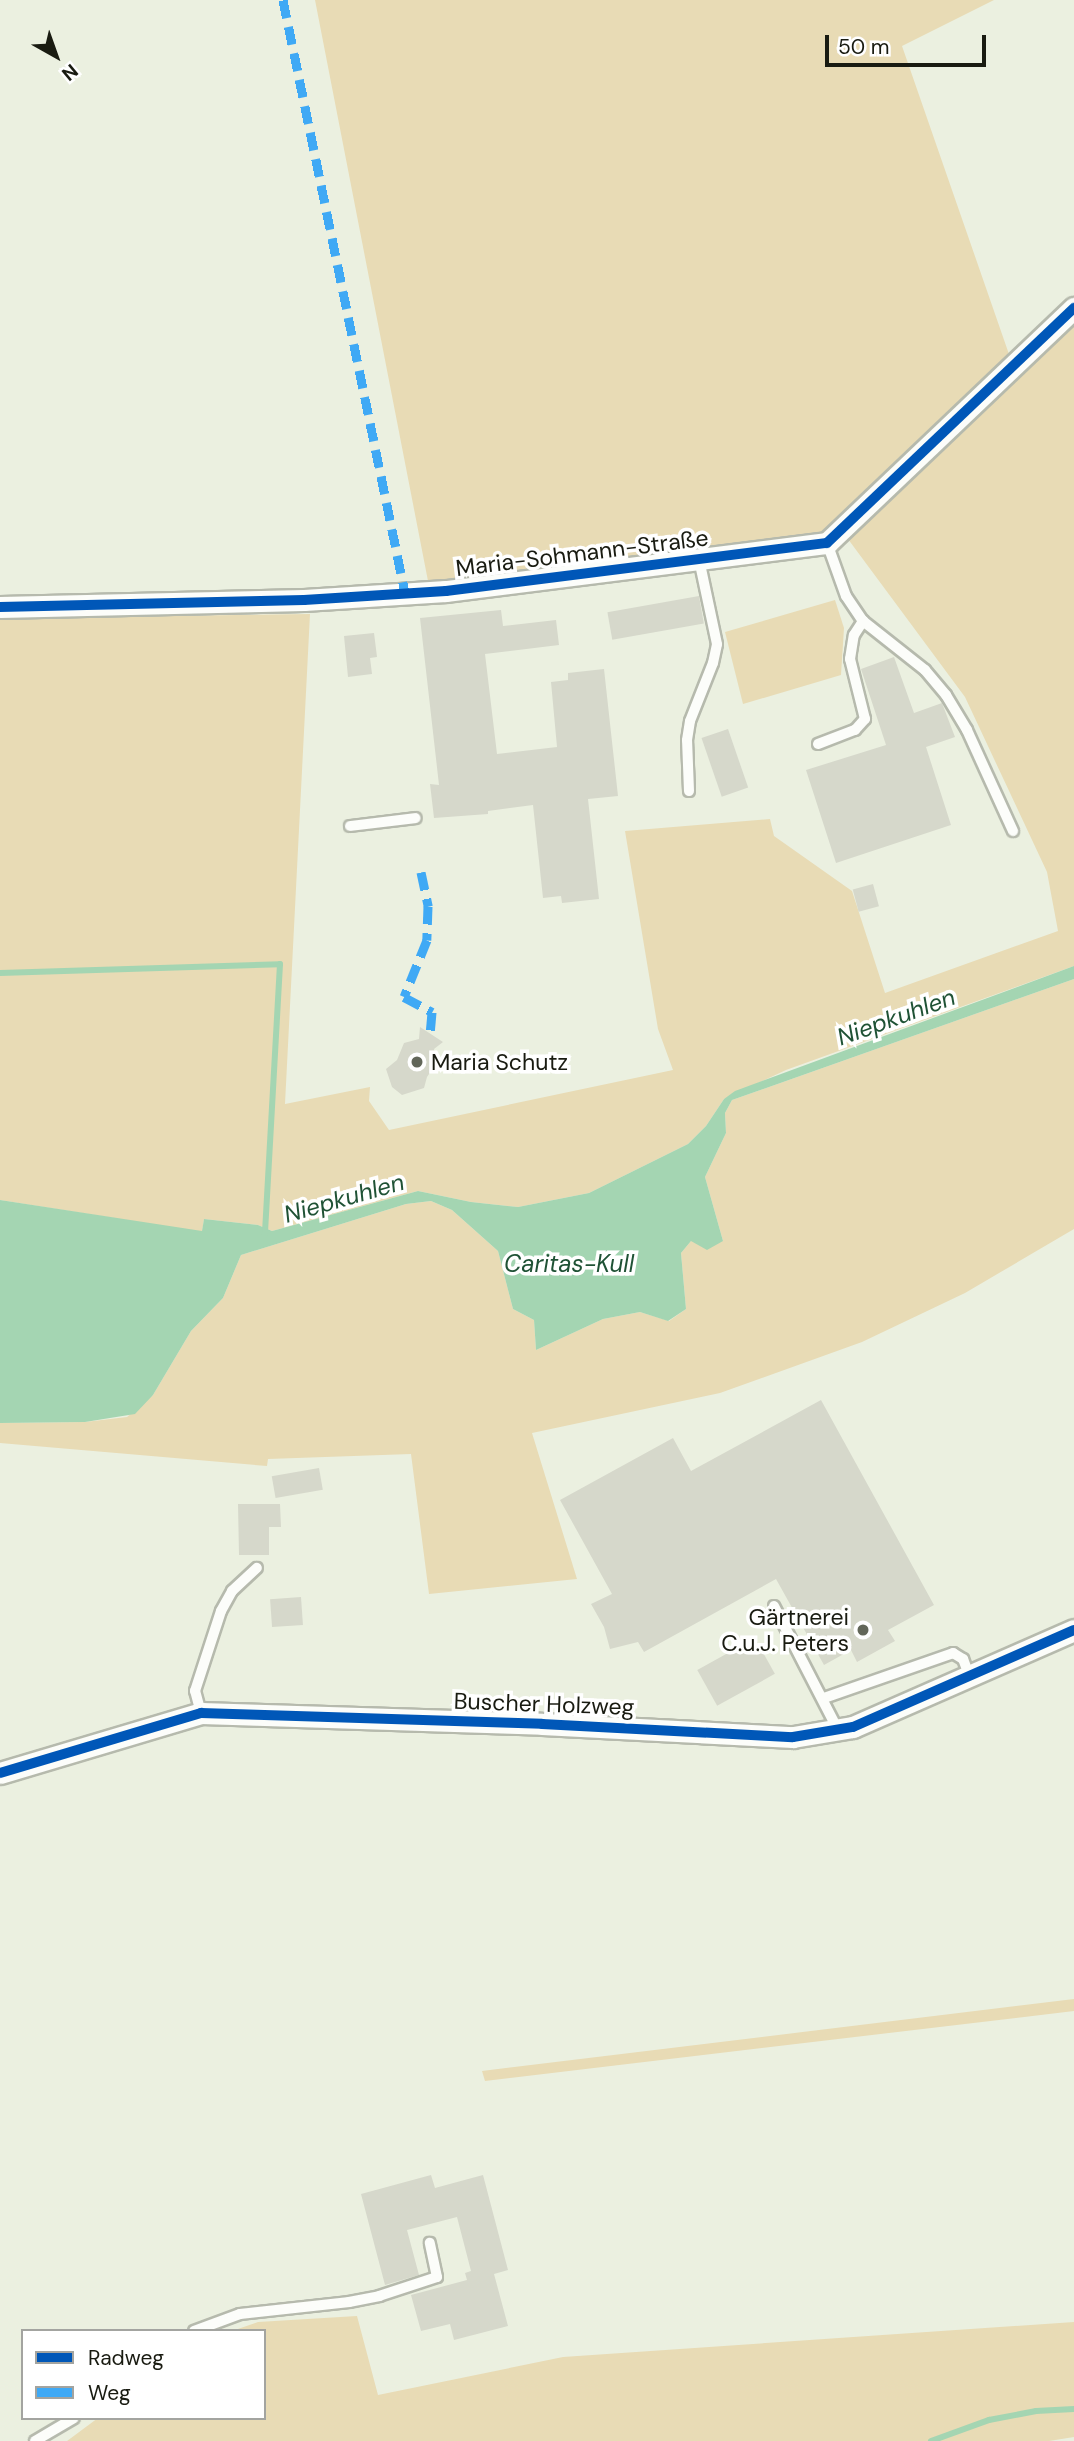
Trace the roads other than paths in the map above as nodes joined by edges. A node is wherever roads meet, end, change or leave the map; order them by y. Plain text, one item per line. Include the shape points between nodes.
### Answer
1 (1074, 308) edge
2 (827, 543) junction
3 (699, 559) junction
4 (0, 607) edge
5 (863, 621) junction
6 (818, 744) dead end
7 (689, 791) dead end
8 (416, 818) dead end
9 (350, 826) dead end
10 (1013, 831) dead end
11 (257, 1568) dead end
12 (774, 1606) dead end
13 (1074, 1630) edge
14 (970, 1677) junction
15 (824, 1698) junction
16 (201, 1713) junction
17 (838, 1730) junction
18 (0, 1773) edge
19 (430, 2243) dead end
20 (199, 2329) edge
21 (71, 2420) edge
22 (35, 2441) edge

1 - 2 street
2 - 3 street, Maria-Sohmann-Straße
2 - 5 lane via 846,596
3 - 4 street, Maria-Sohmann-Straße via 446,591 304,600
3 - 7 lane via 717,644 690,721
5 - 6 lane via 854,635 850,659 865,719 855,730
5 - 10 lane via 925,670 946,695
8 - 9 lane
11 - 16 lane via 232,1591 221,1611 195,1690
12 - 15 lane
13 - 14 street, Buscher Holzweg
14 - 15 lane via 953,1653
14 - 17 street, Buscher Holzweg
15 - 17 lane
16 - 17 street, Buscher Holzweg via 793,1738
16 - 18 street, Buscher Holzweg
19 - 20 lane via 438,2277 349,2302 240,2314
21 - 22 lane

